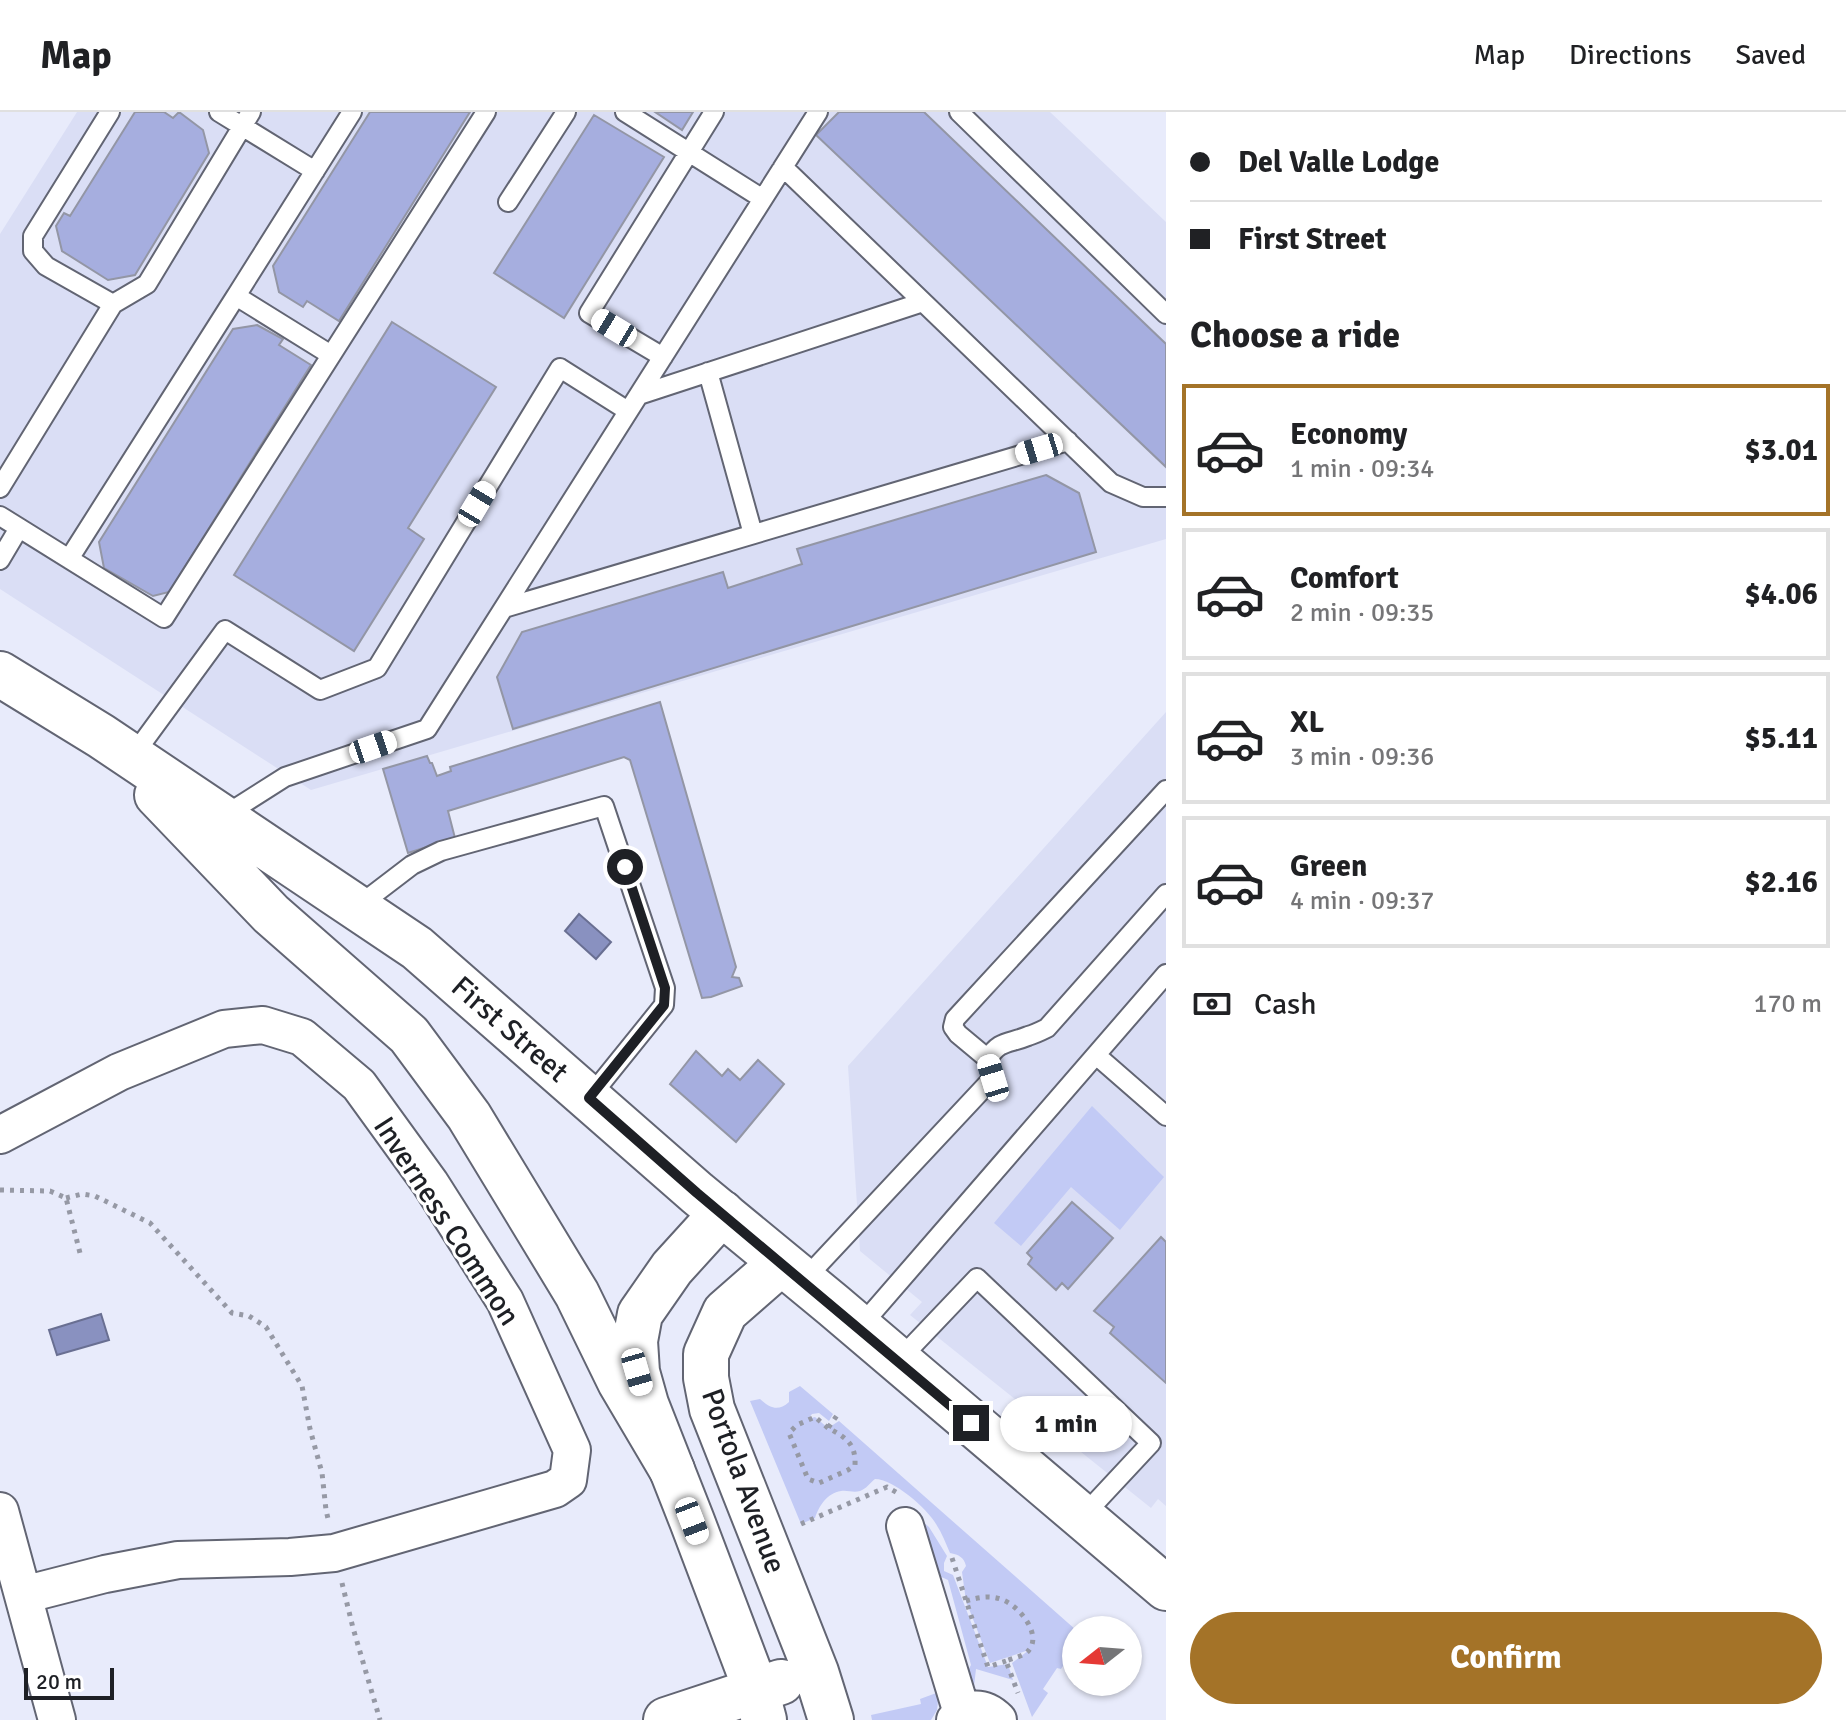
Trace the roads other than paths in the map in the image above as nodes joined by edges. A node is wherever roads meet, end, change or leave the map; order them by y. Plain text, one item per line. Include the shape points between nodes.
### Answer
1 (110, 112) edge
2 (219, 112) edge
3 (352, 112) edge
4 (486, 112) edge
5 (566, 112) edge
6 (625, 112) edge
7 (714, 112) edge
8 (818, 112) edge
9 (959, 112) edge
10 (246, 119) edge
11 (688, 153) junction
12 (783, 167) junction
13 (315, 171) junction
14 (763, 199) junction
15 (508, 202) dead end
16 (236, 296) junction
17 (923, 302) junction
18 (113, 304) junction
19 (1166, 314) edge
20 (331, 355) junction
21 (663, 357) junction
22 (708, 372) junction
23 (639, 395) junction
24 (628, 411) junction
25 (1068, 441) junction
26 (0, 488) edge
27 (1166, 497) edge
28 (0, 516) edge
29 (19, 528) junction
30 (753, 534) junction
31 (69, 559) junction
32 (0, 560) edge
33 (504, 608) junction
34 (0, 674) edge
35 (116, 746) junction
36 (1166, 790) edge
37 (222, 817) junction
38 (1166, 894) edge
39 (357, 907) junction
40 (1166, 974) edge
41 (1096, 1055) junction
42 (988, 1059) junction
43 (589, 1098) junction
44 (1166, 1116) edge
45 (0, 1135) edge
46 (722, 1213) junction
47 (792, 1272) junction
48 (859, 1328) junction
49 (898, 1361) junction
50 (672, 1470) junction
51 (0, 1511) edge
52 (1082, 1517) junction
53 (905, 1526) dead end
54 (1166, 1588) edge
55 (23, 1595) junction
56 (816, 1672) junction
57 (760, 1705) edge
58 (1010, 1712) edge
59 (958, 1716) edge
60 (57, 1720) edge
61 (666, 1720) edge
62 (831, 1720) edge

1 - 18 lane via 33,236 33,251 46,266
2 - 10 lane
3 - 13 lane
4 - 20 lane
5 - 15 lane
6 - 11 lane
7 - 11 lane
8 - 12 lane
9 - 19 lane
10 - 13 lane
10 - 18 lane via 147,284
11 - 14 lane
11 - 21 lane via 589,313
12 - 14 lane
12 - 17 lane
13 - 16 lane
14 - 21 lane
16 - 20 lane
16 - 31 lane
17 - 22 lane
17 - 25 lane
18 - 26 lane
20 - 31 lane via 164,618
21 - 23 lane
22 - 23 lane
22 - 30 lane
23 - 24 lane
24 - 33 lane
24 - 35 lane via 560,368 377,668 320,690 225,630
25 - 27 lane via 1111,483 1143,497
25 - 30 lane
28 - 29 lane
29 - 31 lane
29 - 32 lane
30 - 33 lane
33 - 37 lane via 427,729 285,777
34 - 35 main road, First Street
35 - 37 main road, First Street
35 - 50 main road via 271,914 409,1035 469,1116 569,1281
36 - 42 lane via 955,1019 958,1034
37 - 39 main road, First Street
38 - 42 lane via 1047,1028 1002,1043
39 - 43 main road, First Street via 417,948
39 - 43 lane via 412,865 441,851 604,806 665,988 664,1005
40 - 41 lane
41 - 44 lane
41 - 48 lane
42 - 47 lane via 993,1078
43 - 46 main road, First Street
45 - 55 street, Inverness Common via 119,1072 224,1029 263,1025 302,1037 359,1085 430,1183 505,1301 572,1450 568,1480 555,1489 334,1553 178,1560
46 - 47 main road, First Street
46 - 50 main road, Portola Avenue via 672,1268 640,1314 637,1372
47 - 48 main road, First Street
47 - 56 main road, Portola Avenue via 725,1312 706,1354 706,1378 712,1409
48 - 49 main road, First Street
49 - 52 main road, First Street
49 - 52 lane via 977,1278 1151,1443
50 - 57 main road, Portola Avenue
51 - 55 street
52 - 54 main road, First Street
53 - 59 street
55 - 60 street
56 - 57 main road
56 - 62 main road, Portola Avenue
57 - 61 main road
58 - 59 street via 980,1709

